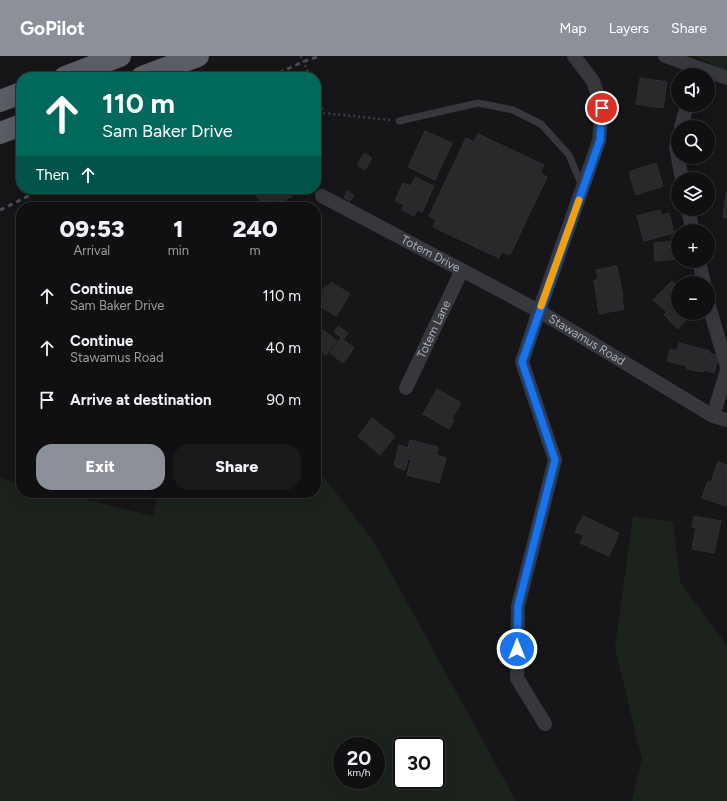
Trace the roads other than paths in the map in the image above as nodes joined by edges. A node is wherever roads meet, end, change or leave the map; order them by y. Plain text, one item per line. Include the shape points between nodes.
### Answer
1 (120, 56) edge
2 (198, 56) edge
3 (574, 56) edge
4 (665, 56) edge
5 (690, 68) edge
6 (78, 72) edge
7 (155, 72) edge
8 (715, 75) edge
9 (727, 78) edge
10 (16, 95) edge
11 (0, 101) edge
12 (399, 121) road end
13 (16, 127) edge
14 (0, 133) edge
15 (583, 188) junction
16 (322, 196) dead end
17 (462, 270) junction
18 (539, 312) junction
19 (713, 320) edge
20 (727, 368) edge
21 (406, 388) dead end
22 (713, 416) junction
23 (727, 420) edge
24 (545, 724) dead end

1 - 6 highway
2 - 7 highway
3 - 15 street, Stawamus Road via 593,81 602,108 600,140
4 - 5 street
8 - 9 street
10 - 11 highway
12 - 15 lane via 478,103 513,110 541,124 568,155
13 - 14 highway
15 - 18 street, Stawamus Road
16 - 17 street, Totem Drive
17 - 18 street, Totem Drive
17 - 21 street, Totem Lane
18 - 22 street, Stawamus Road
18 - 24 street via 522,362 555,460 518,606 517,678
19 - 20 street
20 - 22 street
22 - 23 street, Stawamus Road

